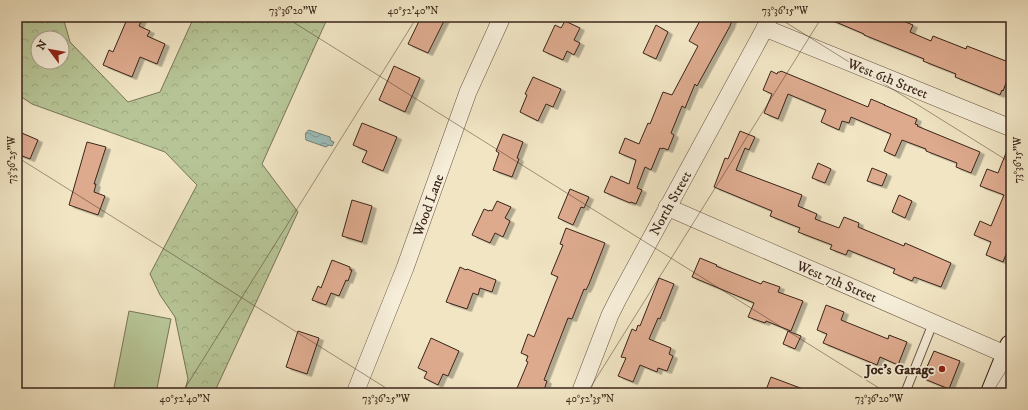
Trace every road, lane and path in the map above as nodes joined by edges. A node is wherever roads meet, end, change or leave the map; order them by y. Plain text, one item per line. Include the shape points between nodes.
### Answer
1 (502, 17) edge
2 (767, 22) edge
3 (1011, 128) edge
4 (667, 207) junction
5 (933, 323) junction
6 (1009, 350) edge
7 (356, 393) edge
8 (580, 393) edge
9 (905, 393) edge
10 (992, 393) edge

1 - 7 street, Wood Lane via 468,92 405,268
2 - 3 street, West 6th Street
2 - 4 street, North Street
4 - 5 street, West 7th Street
4 - 8 street, North Street via 610,315
5 - 6 street, West 7th Street
5 - 9 lane
6 - 10 main road

